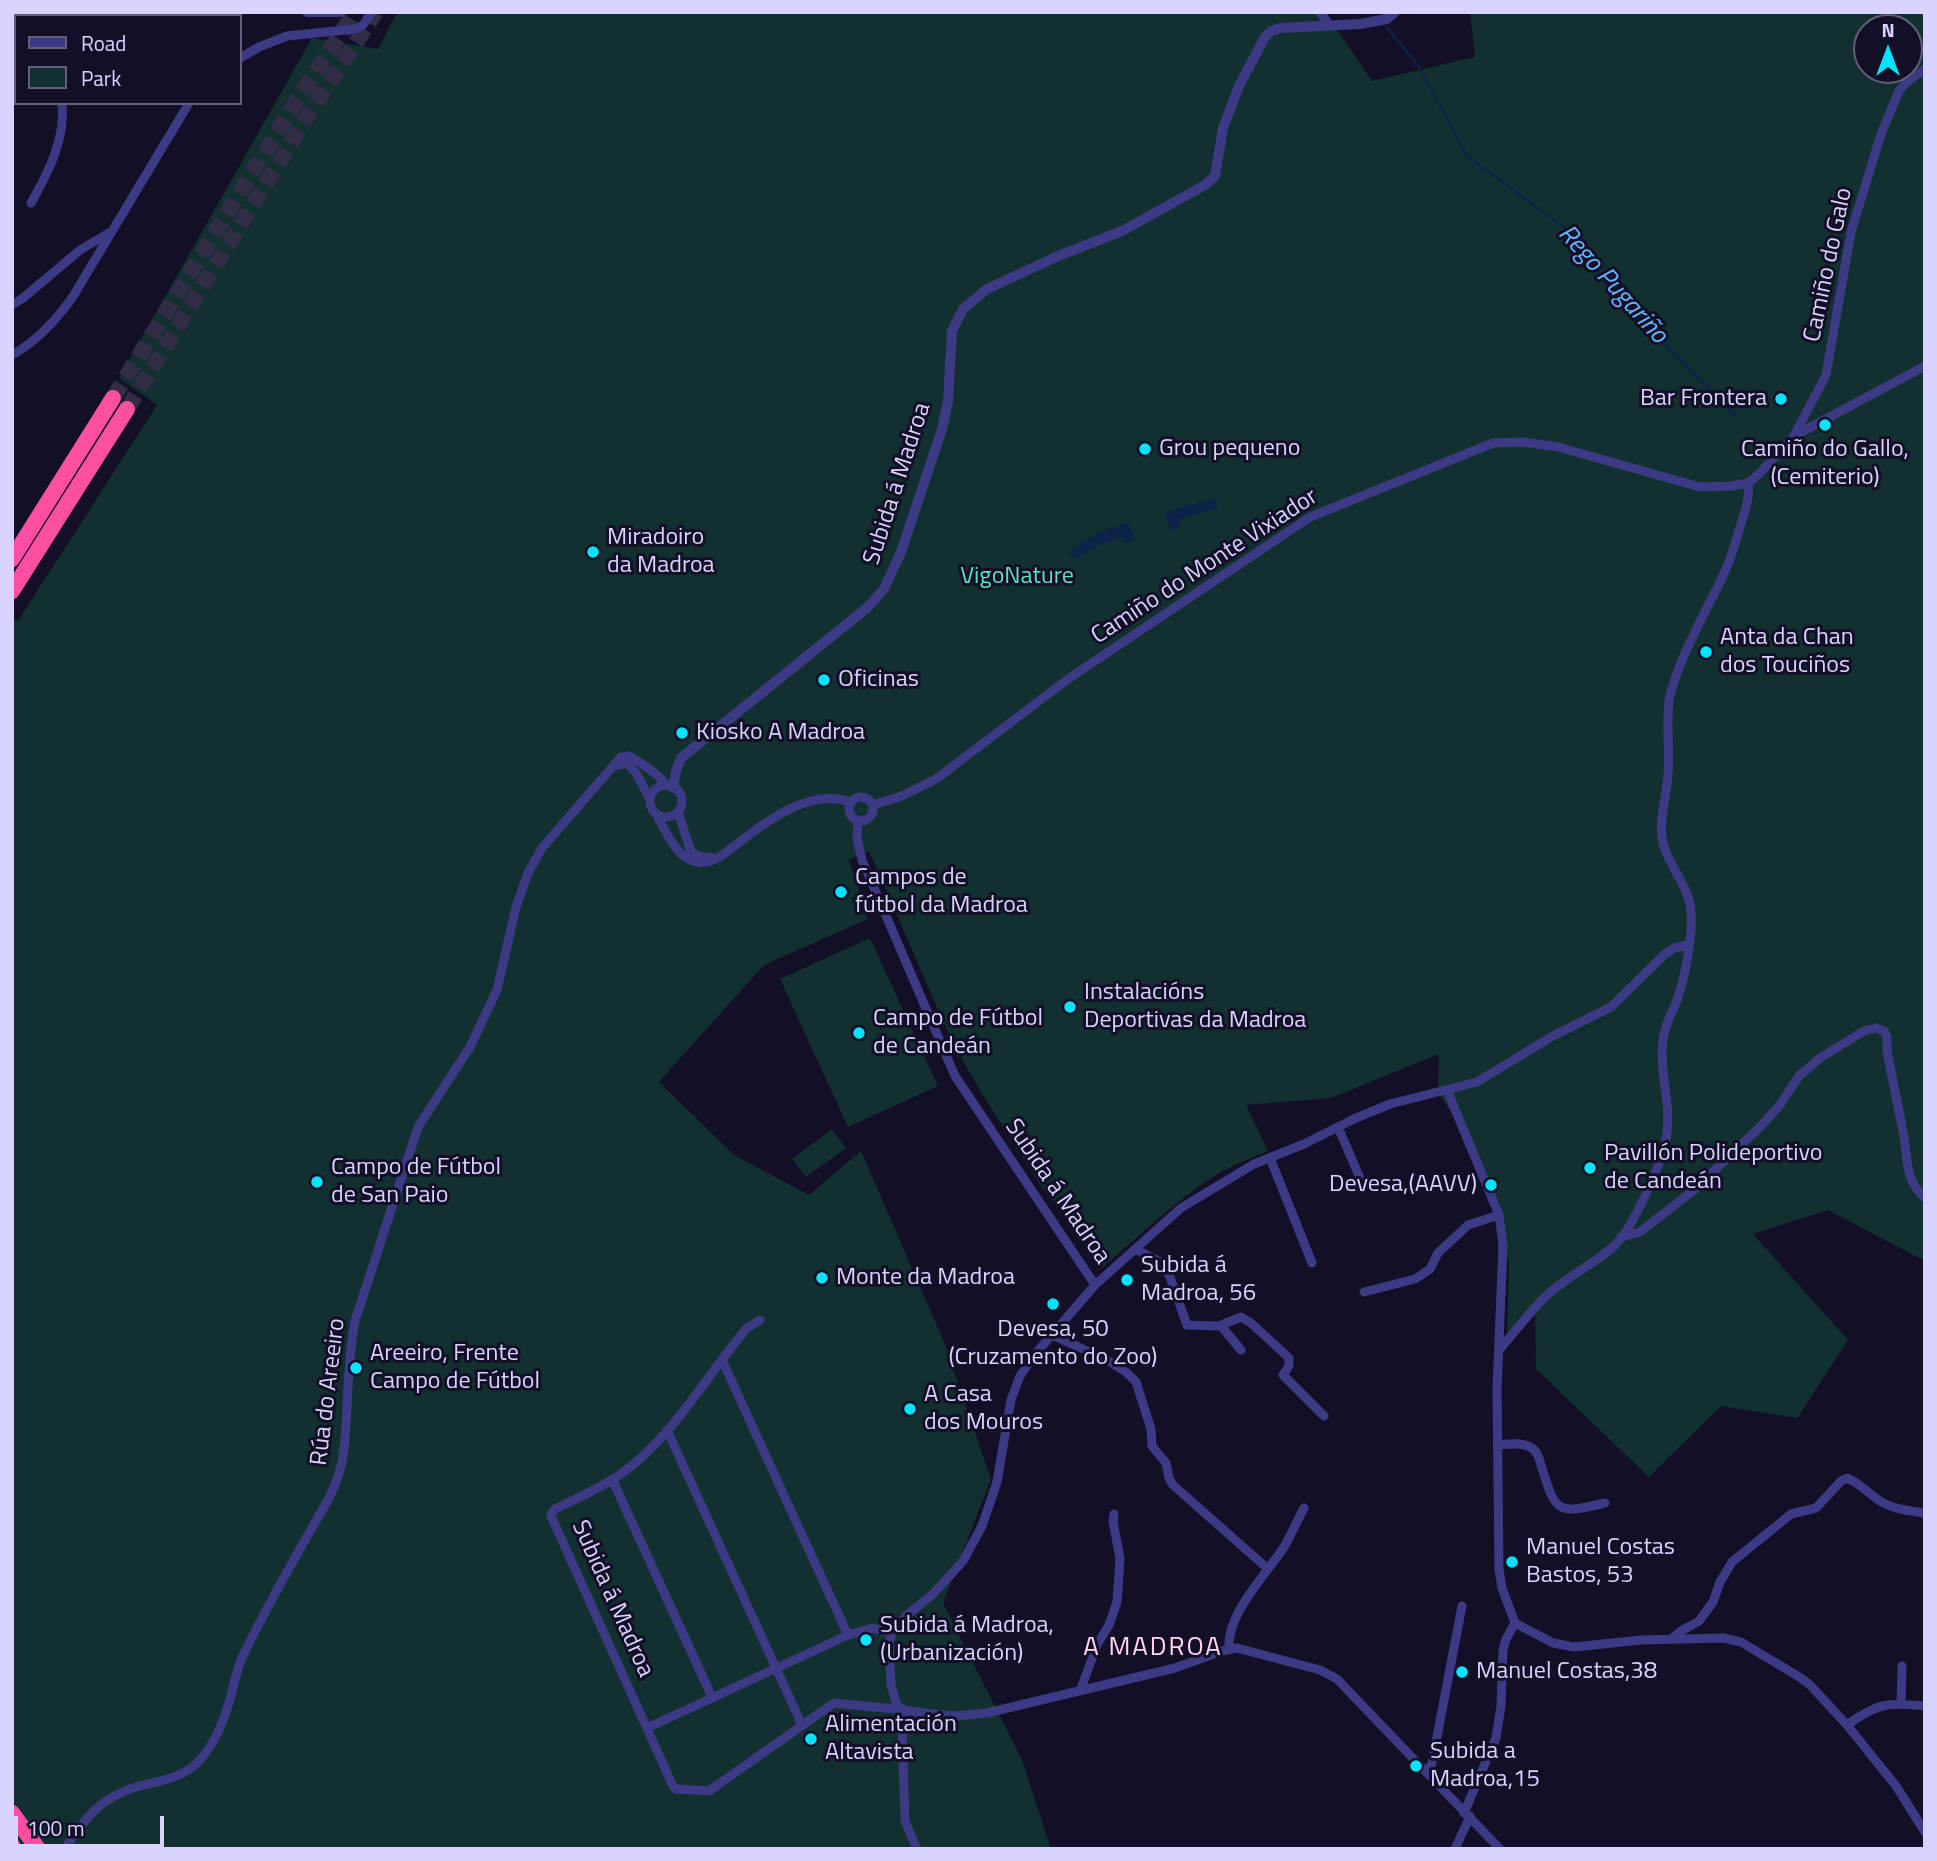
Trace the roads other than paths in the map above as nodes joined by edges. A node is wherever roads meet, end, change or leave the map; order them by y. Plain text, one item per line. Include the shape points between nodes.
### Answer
1 (307, 12) edge
2 (341, 12) edge
3 (372, 12) edge
4 (1320, 12) edge
5 (1395, 12) edge
6 (1330, 26) junction
7 (242, 57) edge
8 (1925, 69) edge
9 (62, 105) edge
10 (188, 105) edge
11 (31, 203) dead end
12 (114, 229) junction
13 (12, 305) edge
14 (12, 355) edge
15 (1925, 366) edge
16 (113, 398) tunnel mouth
17 (127, 409) tunnel mouth
18 (1794, 436) junction
19 (1748, 483) junction
20 (12, 559) edge
21 (12, 592) edge
22 (612, 767) junction
23 (671, 787) junction
24 (650, 799) junction
25 (851, 802) junction
26 (873, 804) junction
27 (678, 812) junction
28 (656, 814) junction
29 (858, 820) junction
30 (718, 858) junction
31 (1688, 944) junction
32 (1447, 1090) junction
33 (1338, 1128) junction
34 (1270, 1158) junction
35 (1363, 1185) dead end
36 (1925, 1198) edge
37 (1499, 1214) junction
38 (1621, 1237) junction
39 (1135, 1249) junction
40 (1312, 1263) dead end
41 (1095, 1285) junction
42 (1364, 1292) dead end
43 (760, 1320) dead end
44 (1221, 1325) junction
45 (1052, 1335) junction
46 (1241, 1350) dead end
47 (1499, 1350) junction
48 (722, 1360) junction
49 (1324, 1416) dead end
50 (667, 1430) junction
51 (1498, 1445) junction
52 (612, 1479) junction
53 (1605, 1503) dead end
54 (1304, 1508) dead end
55 (1925, 1513) edge
56 (1114, 1514) dead end
57 (1268, 1569) junction
58 (1462, 1606) dead end
59 (1515, 1623) junction
60 (892, 1633) junction
61 (848, 1635) junction
62 (1671, 1639) junction
63 (1229, 1650) junction
64 (1902, 1666) dead end
65 (777, 1668) junction
66 (1080, 1691) junction
67 (712, 1697) junction
68 (1902, 1704) junction
69 (1925, 1706) edge
70 (905, 1710) junction
71 (802, 1725) junction
72 (1847, 1725) junction
73 (647, 1728) junction
74 (1427, 1773) junction
75 (12, 1813) edge
76 (1467, 1814) junction
77 (1925, 1832) edge
78 (38, 1849) edge
79 (65, 1849) edge
80 (917, 1849) edge
81 (1455, 1849) edge
82 (1500, 1849) edge

1 - 2 street
3 - 7 street via 355,29 287,36
4 - 6 street
5 - 6 street, Subida á Madroa via 1387,19
6 - 23 street, Subida á Madroa via 1281,28 1265,37 1223,128 1215,176 1205,185 1122,231 987,289 963,309 952,331 942,429 884,589 859,616 681,758
8 - 18 street, Camiño do Galo via 1899,91 1881,134 1851,232 1826,375
9 - 11 street via 54,157
10 - 12 street
12 - 13 street
12 - 14 street via 55,321
15 - 18 street
16 - 20 highway
17 - 21 highway
18 - 19 street
19 - 26 street, Camiño do Monte Vixiador via 1700,487 1558,447 1493,443 1310,517 1068,679 936,779
19 - 31 street via 1732,554 1692,636 1669,699 1662,838 1691,908
22 - 23 street via 621,757 629,756
22 - 24 street via 627,763
22 - 79 street, Rúa do Areeiro via 542,848 528,873 497,990 470,1047 418,1127 355,1321 338,1477 240,1662 219,1727 202,1757 184,1773 133,1788 93,1810
23 - 24 street via 657,788
23 - 27 street via 681,796
24 - 28 street
25 - 26 street via 862,797
25 - 29 street, Subida á Madroa via 851,815
25 - 30 street via 838,798 804,802
26 - 29 street via 870,817
27 - 28 street via 668,817
27 - 30 street via 691,852
28 - 30 street via 676,850 686,858 700,863
29 - 41 street, Subida á Madroa via 856,838 862,860 955,1076
31 - 32 street via 1664,955 1611,1007 1477,1082
31 - 38 street via 1661,1056 1668,1105 1665,1144 1650,1184
32 - 33 street via 1390,1104
32 - 37 street
33 - 34 street
33 - 35 street
34 - 39 street via 1181,1209
34 - 40 street
36 - 38 street via 1911,1179 1906,1162 1887,1037 1877,1028 1820,1058 1799,1076 1759,1128 1694,1190 1640,1232
37 - 42 street via 1468,1225 1438,1253 1430,1269 1415,1279
37 - 47 street via 1503,1245
38 - 47 street via 1543,1299
39 - 41 street
39 - 44 street via 1161,1262 1187,1325
41 - 45 street, Subida á Madroa
43 - 48 street, Subida á Madroa via 747,1328
44 - 46 street
44 - 49 street via 1241,1317 1251,1323 1289,1358 1283,1375
45 - 57 street via 1107,1360 1136,1382 1152,1446 1166,1463 1173,1485
45 - 60 street, Subida á Madroa via 1020,1376 1011,1400 997,1482 971,1547 951,1575
47 - 51 street
48 - 50 street, Subida á Madroa
48 - 61 street
50 - 52 street, Subida á Madroa
50 - 65 street
51 - 53 street via 1533,1447 1556,1505 1579,1510
51 - 59 street via 1499,1569
52 - 67 street, Subida á Madroa
52 - 73 street, Subida á Madroa via 551,1514
54 - 57 street
55 - 62 street via 1881,1502 1847,1478 1816,1508 1791,1514 1732,1562 1699,1620
56 - 66 street via 1117,1602
57 - 63 street via 1236,1615
58 - 74 street
59 - 62 street via 1567,1646
59 - 76 street via 1503,1650 1496,1738
60 - 61 street via 873,1628
60 - 70 street via 891,1685 897,1705
61 - 65 street
62 - 72 street via 1741,1642 1801,1678
63 - 66 street, Subida á Madroa
63 - 74 street, Subida á Madroa via 1237,1648 1337,1679
64 - 68 street
65 - 67 street
65 - 71 street
66 - 70 street, Subida á Madroa via 987,1713 956,1716
67 - 73 street
68 - 69 street
68 - 72 street via 1881,1705
70 - 71 street, Subida á Madroa via 834,1703
70 - 80 street via 905,1821
71 - 73 street, Subida á Madroa via 705,1792 673,1786
72 - 77 street via 1896,1786
74 - 76 street, Subida á Madroa
75 - 78 highway
76 - 81 street
76 - 82 street, Subida á Madroa

